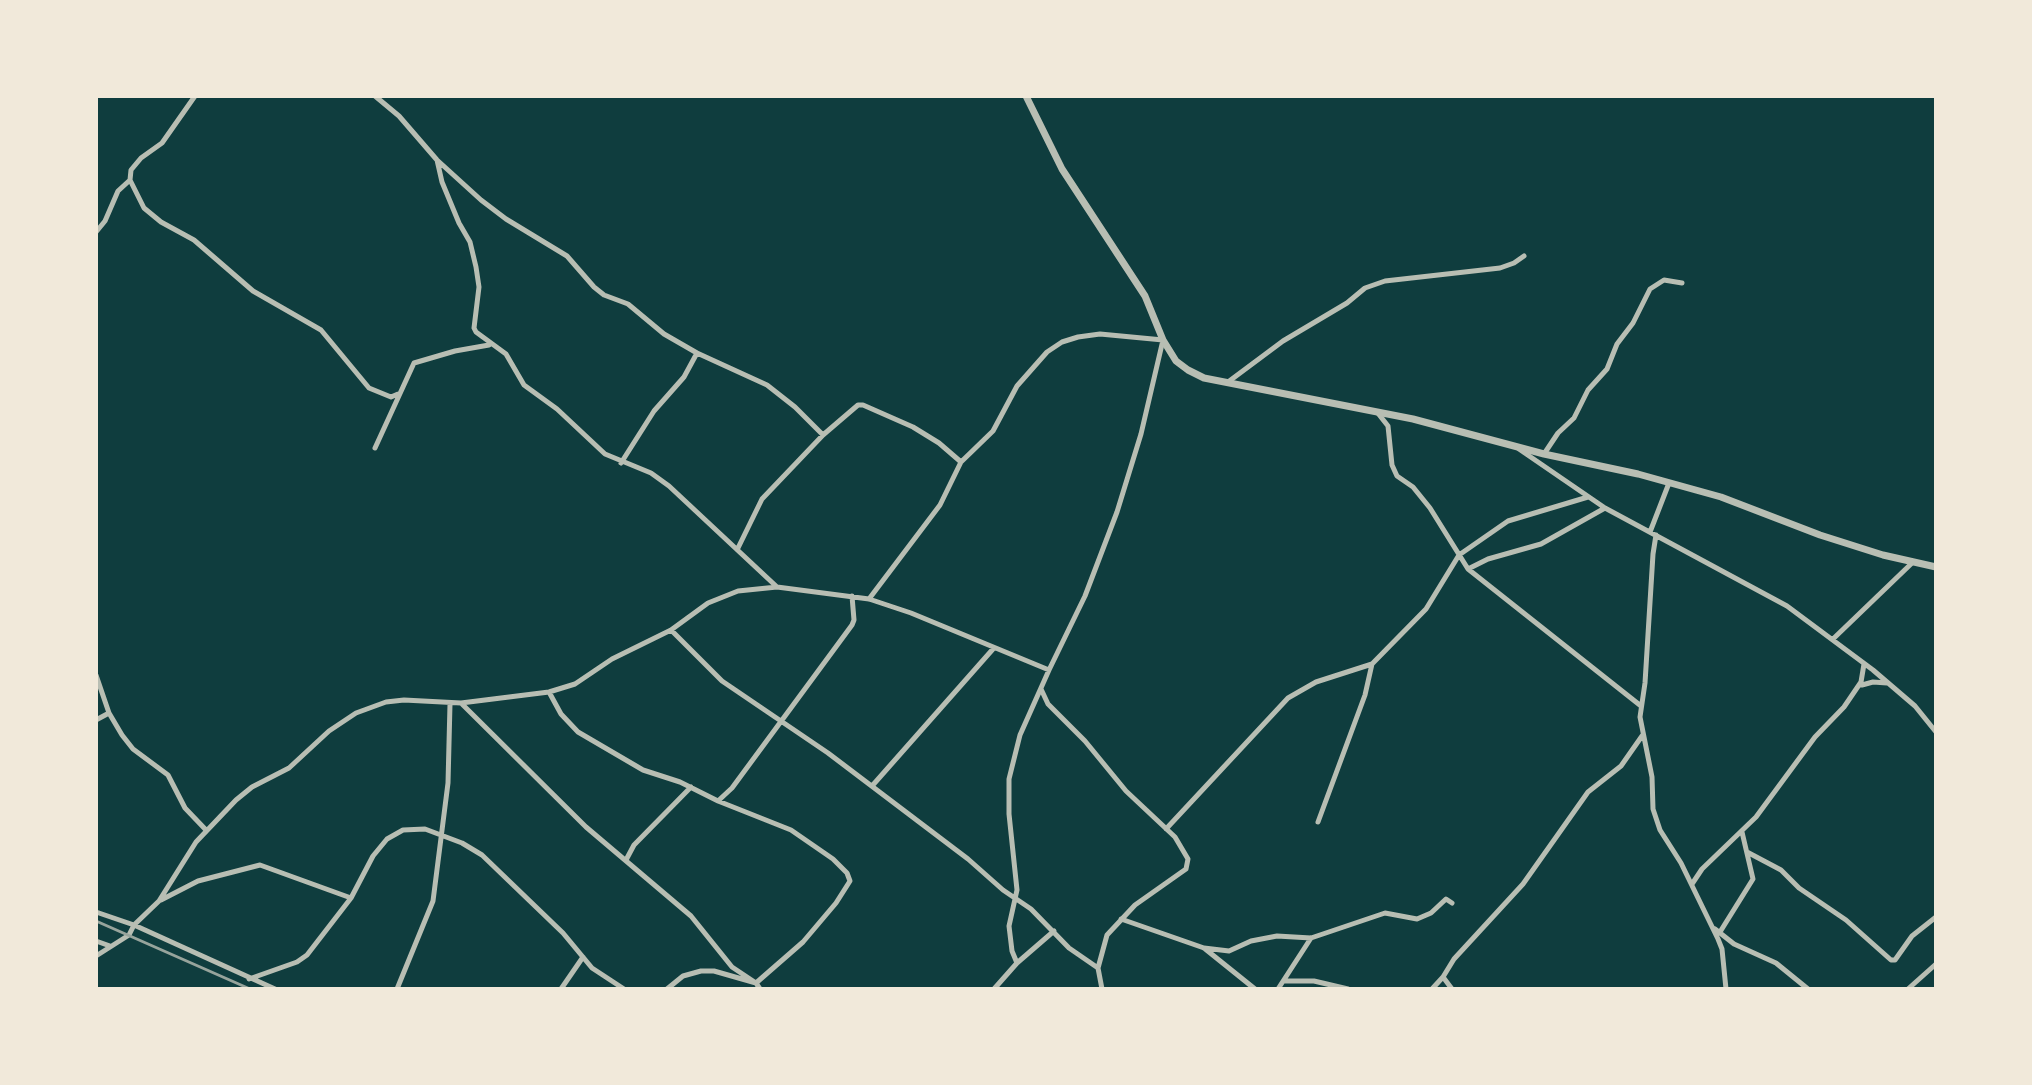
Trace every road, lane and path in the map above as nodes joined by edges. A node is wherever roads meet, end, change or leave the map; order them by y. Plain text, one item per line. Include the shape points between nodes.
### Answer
1 (195, 96) edge
2 (375, 96) edge
3 (1026, 96) edge
4 (437, 160) junction
5 (130, 180) junction
6 (96, 232) edge
7 (1524, 256) dead end
8 (1682, 283) dead end
9 (1163, 340) junction
10 (490, 345) junction
11 (697, 353) junction
12 (1228, 382) junction
13 (398, 394) junction
14 (1376, 412) junction
15 (823, 435) junction
16 (1499, 440) junction
17 (375, 448) dead end
18 (1544, 454) junction
19 (961, 462) junction
20 (621, 463) junction
21 (1669, 483) junction
22 (1589, 497) junction
23 (1605, 508) junction
24 (1653, 534) junction
25 (738, 548) junction
26 (1459, 555) junction
27 (1912, 563) junction
28 (1936, 567) edge
29 (1468, 569) junction
30 (777, 587) junction
31 (852, 596) junction
32 (869, 599) junction
33 (671, 630) junction
34 (1833, 639) junction
35 (993, 649) junction
36 (1864, 663) junction
37 (1372, 664) junction
38 (1049, 670) junction
39 (96, 675) edge
40 (1888, 683) junction
41 (1860, 685) junction
42 (1041, 689) junction
43 (549, 692) junction
44 (461, 703) junction
45 (450, 704) junction
46 (1641, 706) junction
47 (109, 713) junction
48 (96, 720) edge
49 (780, 722) junction
50 (1936, 732) edge
51 (1642, 735) junction
52 (872, 786) junction
53 (691, 787) junction
54 (718, 801) junction
55 (1318, 822) dead end
56 (1166, 829) junction
57 (206, 830) junction
58 (1742, 832) junction
59 (440, 835) junction
60 (1747, 852) junction
61 (626, 860) junction
62 (1692, 884) junction
63 (351, 898) junction
64 (1015, 899) junction
65 (159, 901) junction
66 (1452, 903) dead end
67 (96, 912) edge
68 (1936, 917) edge
69 (1121, 919) junction
70 (134, 925) junction
71 (1712, 927) junction
72 (1054, 931) junction
73 (1719, 932) junction
74 (1311, 938) junction
75 (96, 941) edge
76 (111, 946) junction
77 (1204, 948) junction
78 (96, 956) edge
79 (583, 957) junction
80 (1017, 963) junction
81 (1936, 964) edge
82 (1098, 968) junction
83 (1443, 977) junction
84 (249, 979) junction
85 (1284, 981) junction
86 (758, 986) edge
87 (275, 989) edge
88 (397, 989) edge
89 (561, 989) edge
90 (624, 989) edge
91 (667, 989) edge
92 (994, 989) edge
93 (1102, 989) edge
94 (1255, 989) edge
95 (1278, 989) edge
96 (1348, 989) edge
97 (1432, 989) edge
98 (1452, 989) edge
99 (1726, 989) edge
100 (1808, 989) edge
101 (1908, 989) edge

1 - 5 street via 162,143 136,163
2 - 4 street
3 - 9 street via 1062,169 1145,296
4 - 10 street via 476,267 474,328
4 - 11 street via 493,209 567,256 604,295 628,304
5 - 6 street via 118,191
5 - 13 street via 152,215 194,240 253,291 321,330 369,388 385,396
7 - 12 street via 1500,268 1370,285
8 - 18 street via 1660,281 1650,289 1607,369
9 - 12 street via 1188,370
9 - 19 street via 1100,334 1062,342 1017,386 993,431
9 - 38 street via 1117,512
10 - 13 street via 419,360
10 - 20 street via 506,354 524,385
11 - 15 street via 767,385
11 - 20 street
12 - 14 street
13 - 17 street
14 - 16 street
14 - 26 street via 1388,426 1397,476 1430,508
15 - 19 street via 863,405 926,434
15 - 25 street via 762,499
16 - 18 street
16 - 22 street
18 - 21 street
19 - 32 street via 940,505
20 - 25 street via 660,479
21 - 24 street
21 - 27 street
22 - 23 street
22 - 26 street via 1508,521
23 - 24 street
23 - 29 street via 1541,544
24 - 34 street via 1787,606
24 - 46 street
25 - 30 street
26 - 29 street
26 - 37 street via 1426,609
27 - 28 street
27 - 34 street
29 - 46 street
30 - 31 street
30 - 33 street via 723,596
31 - 32 street
31 - 49 street via 852,625
32 - 35 street
33 - 43 street via 575,684
33 - 49 street via 707,668
34 - 36 street
35 - 38 street
35 - 52 street
36 - 40 street
36 - 41 street
37 - 55 street
37 - 56 street via 1316,682 1288,698
38 - 42 street
39 - 47 street
40 - 41 street
40 - 50 street
41 - 58 street
42 - 56 street via 1048,704
42 - 64 street via 1020,735 1009,779
43 - 44 street
43 - 53 street via 578,732 643,770
44 - 45 street
44 - 61 street via 562,805
45 - 57 street via 404,700 356,713 289,768 252,787
45 - 59 street via 448,783
46 - 51 street
47 - 48 street
47 - 57 street via 133,749 168,775 185,808
49 - 52 street
49 - 54 street
51 - 62 street via 1656,820
51 - 83 street via 1621,766 1588,792 1523,884
52 - 64 street
53 - 54 street
53 - 61 street via 634,845
54 - 86 street via 791,830 850,877 836,903
56 - 69 street via 1186,852 1189,864
57 - 65 street
58 - 60 street
58 - 62 street
59 - 63 street via 403,830 387,839
59 - 79 street via 473,847
59 - 88 street via 433,901
60 - 68 street via 1781,870 1891,960
60 - 73 street via 1753,879
61 - 86 street via 691,916 732,967
62 - 71 street
63 - 65 street via 260,865 198,881
63 - 84 street via 307,955
64 - 72 street
64 - 80 street via 1009,926
65 - 70 street
66 - 74 street via 1446,899 1417,919 1385,913
67 - 70 street
69 - 77 street
69 - 82 street via 1107,935
70 - 76 street via 129,935
70 - 84 street
71 - 73 street
71 - 99 street via 1722,949
72 - 80 street
72 - 82 street
73 - 100 street via 1776,963
74 - 77 street via 1277,936 1229,951
74 - 85 street
75 - 76 street
76 - 78 street
77 - 94 street
79 - 89 street
79 - 90 street
80 - 92 street
81 - 101 street
82 - 93 street
83 - 97 street
83 - 98 street
84 - 87 street
85 - 95 street
85 - 96 street
86 - 91 street via 701,971 683,976

